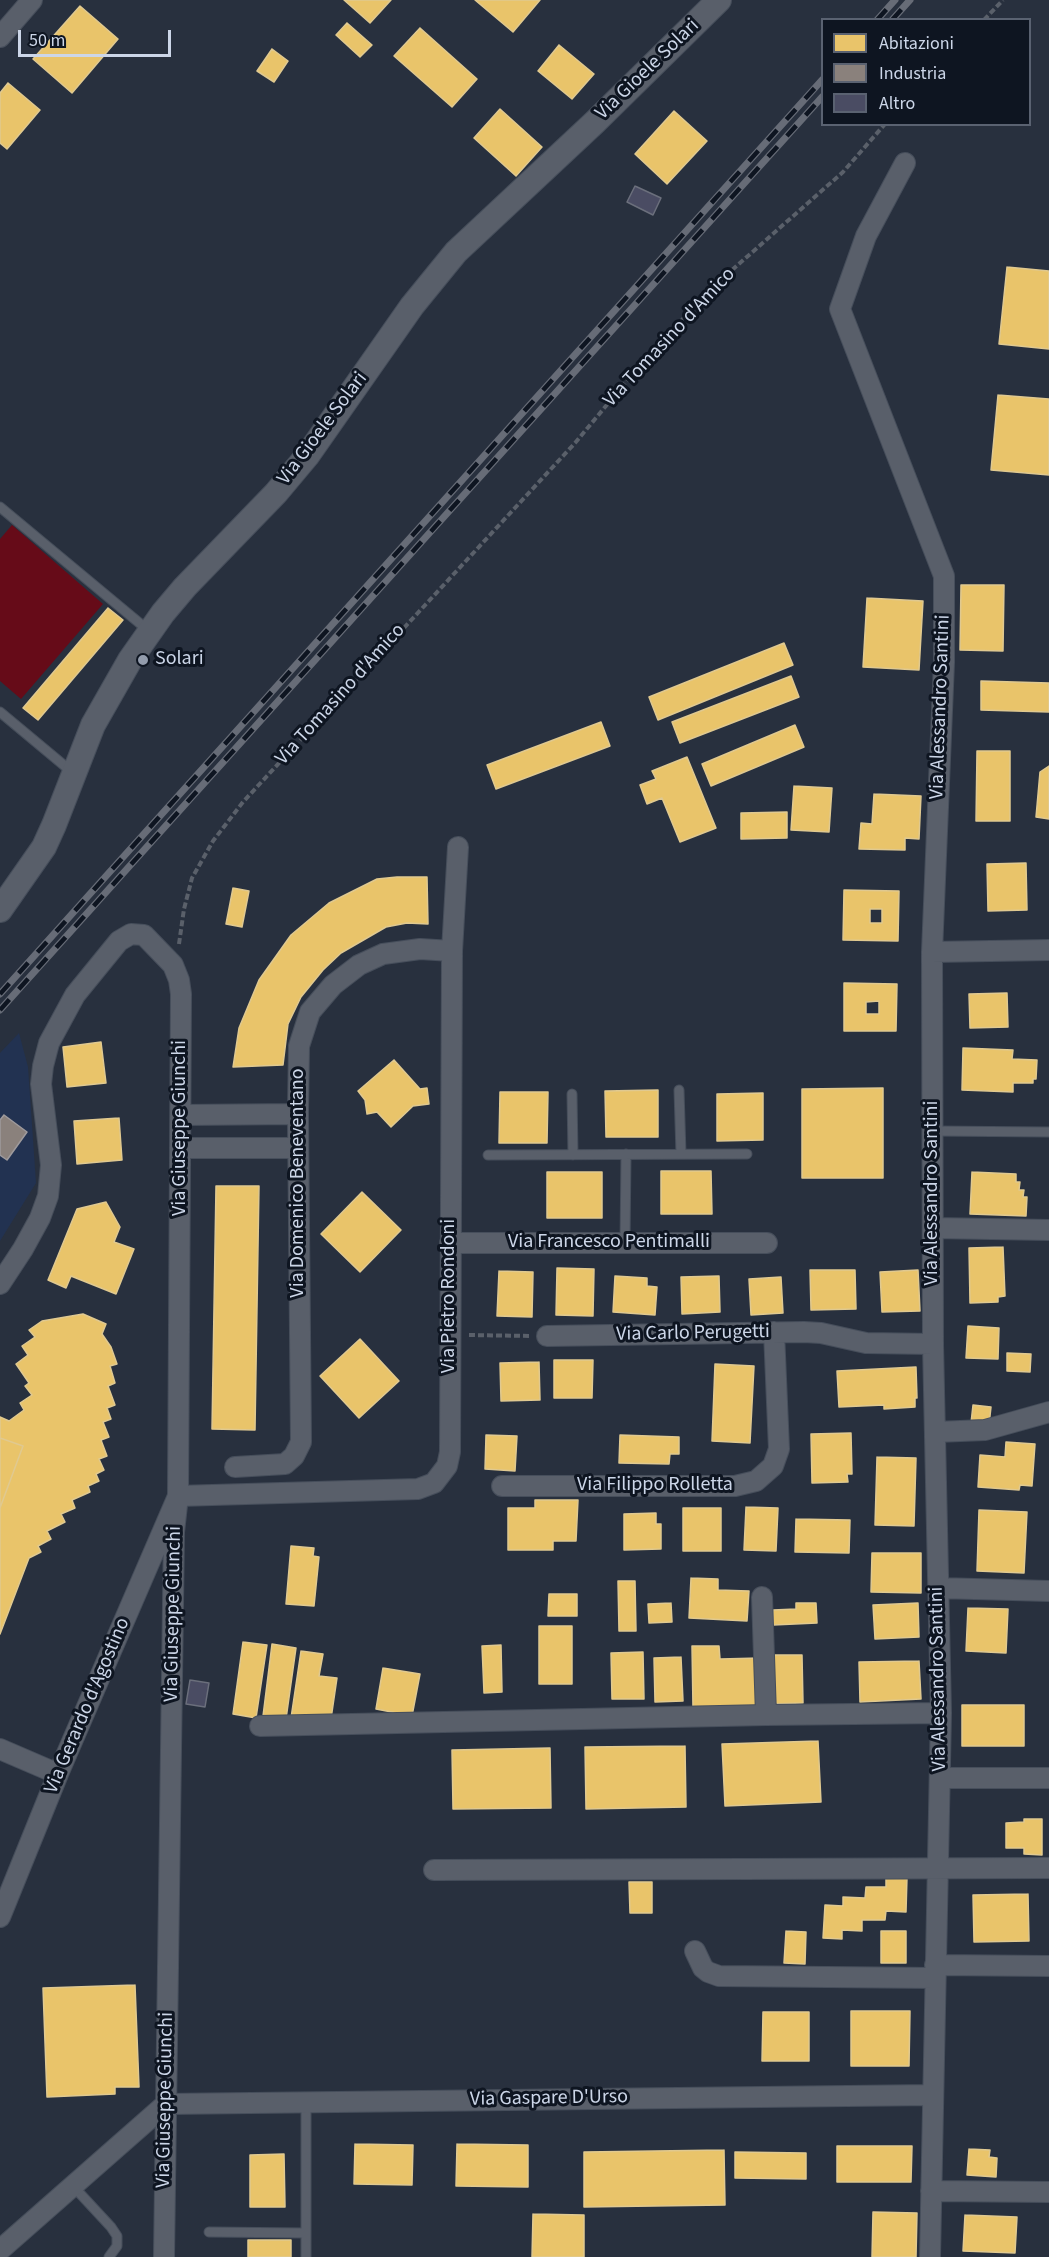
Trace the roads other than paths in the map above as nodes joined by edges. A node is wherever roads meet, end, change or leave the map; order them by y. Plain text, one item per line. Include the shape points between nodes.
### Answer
1 (32, 0) edge
2 (719, 0) edge
3 (0, 37) edge
4 (905, 163) dead end
5 (2, 512) edge
6 (149, 631) junction
7 (0, 712) edge
8 (73, 773) junction
9 (458, 847) dead end
10 (0, 910) edge
11 (1049, 950) edge
12 (452, 951) junction
13 (932, 952) junction
14 (680, 1090) dead end
15 (572, 1094) dead end
16 (298, 1114) junction
17 (181, 1115) junction
18 (933, 1131) junction
19 (1049, 1132) edge
20 (180, 1148) junction
21 (298, 1148) junction
22 (626, 1154) junction
23 (681, 1154) junction
24 (747, 1154) dead end
25 (488, 1155) dead end
26 (573, 1155) junction
27 (933, 1228) junction
28 (1049, 1230) edge
29 (450, 1243) junction
30 (625, 1243) junction
31 (767, 1243) dead end
32 (0, 1284) edge
33 (774, 1332) junction
34 (547, 1336) road end
35 (933, 1344) junction
36 (1049, 1412) edge
37 (936, 1432) junction
38 (235, 1467) dead end
39 (502, 1486) dead end
40 (178, 1496) junction
41 (938, 1588) junction
42 (1049, 1591) edge
43 (762, 1598) dead end
44 (941, 1713) junction
45 (766, 1715) junction
46 (260, 1726) dead end
47 (0, 1749) edge
48 (58, 1774) junction
49 (940, 1778) junction
50 (1049, 1778) edge
51 (937, 1868) junction
52 (1049, 1868) edge
53 (434, 1870) dead end
54 (0, 1917) edge
55 (695, 1951) dead end
56 (1049, 1966) edge
57 (934, 1972) junction
58 (932, 2095) junction
59 (306, 2102) junction
60 (166, 2104) junction
61 (74, 2186) junction
62 (931, 2191) junction
63 (1049, 2192) edge
64 (209, 2232) dead end
65 (306, 2233) junction
66 (0, 2250) edge
67 (109, 2257) edge
68 (164, 2257) edge
69 (306, 2257) edge
70 (930, 2257) edge

1 - 3 street
2 - 6 street, Via Gioele Solari via 456,252 412,306 303,461
4 - 13 street, Via Alessandro Santini via 866,236 840,309 944,576
5 - 6 lane
6 - 8 street, Via Gioele Solari via 98,715
7 - 8 lane
8 - 10 street, Via Gioele Solari via 44,847
9 - 12 street, Via Pietro Rondoni
11 - 13 street
12 - 16 street, Via Domenico Beneventano via 420,949 383,954 359,965 333,985 310,1012 299,1046
12 - 29 street, Via Pietro Rondoni
13 - 18 street, Via Alessandro Santini
14 - 23 lane
15 - 26 lane
16 - 17 street
16 - 21 street, Via Domenico Beneventano
17 - 20 street, Via Giuseppe Giunchi
17 - 32 street, Via Giuseppe Giunchi via 182,994 176,972 147,938 131,934 119,941 82,985 49,1043 42,1075 51,1165 48,1196 40,1218
18 - 19 lane
18 - 27 street, Via Alessandro Santini
20 - 21 street
20 - 40 street, Via Giuseppe Giunchi
21 - 38 street, Via Domenico Beneventano via 300,1446 285,1464
22 - 23 lane
22 - 26 lane
22 - 30 lane
23 - 24 lane
25 - 26 lane
27 - 28 street
27 - 35 street, Via Alessandro Santini
29 - 30 street, Via Francesco Pentimalli
29 - 40 street, Via Pietro Rondoni via 449,1456 443,1472 429,1486
30 - 31 street, Via Francesco Pentimalli
33 - 34 street, Via Carlo Perugetti
33 - 35 street, Via Carlo Perugetti via 813,1332 866,1343
33 - 39 street, Via Filippo Rolletta via 779,1449 773,1466 756,1481 735,1486
35 - 37 street, Via Alessandro Santini
36 - 37 street via 985,1430
37 - 41 street, Via Alessandro Santini
40 - 48 street, Via Gerardo d'Agostino
40 - 60 street, Via Giuseppe Giunchi via 174,1532
41 - 42 street
41 - 44 street, Via Alessandro Santini
43 - 45 street
44 - 45 street
44 - 49 street, Via Alessandro Santini
45 - 46 street
47 - 48 street
48 - 54 street, Via Gerardo d'Agostino
49 - 50 street
49 - 51 street, Via Alessandro Santini
51 - 52 street
51 - 53 street
51 - 57 street, Via Alessandro Santini
55 - 57 street via 703,1968 719,1976
56 - 57 street
57 - 58 street, Via Alessandro Santini
58 - 59 street, Via Gaspare D'Urso
58 - 62 street, Via Alessandro Santini
59 - 60 street, Via Gaspare D'Urso
59 - 65 lane
60 - 61 street
60 - 68 street, Via Giuseppe Giunchi
61 - 66 street
61 - 67 lane via 117,2236 117,2246
62 - 63 street
62 - 70 street, Via Alessandro Santini
64 - 65 lane
65 - 69 lane

